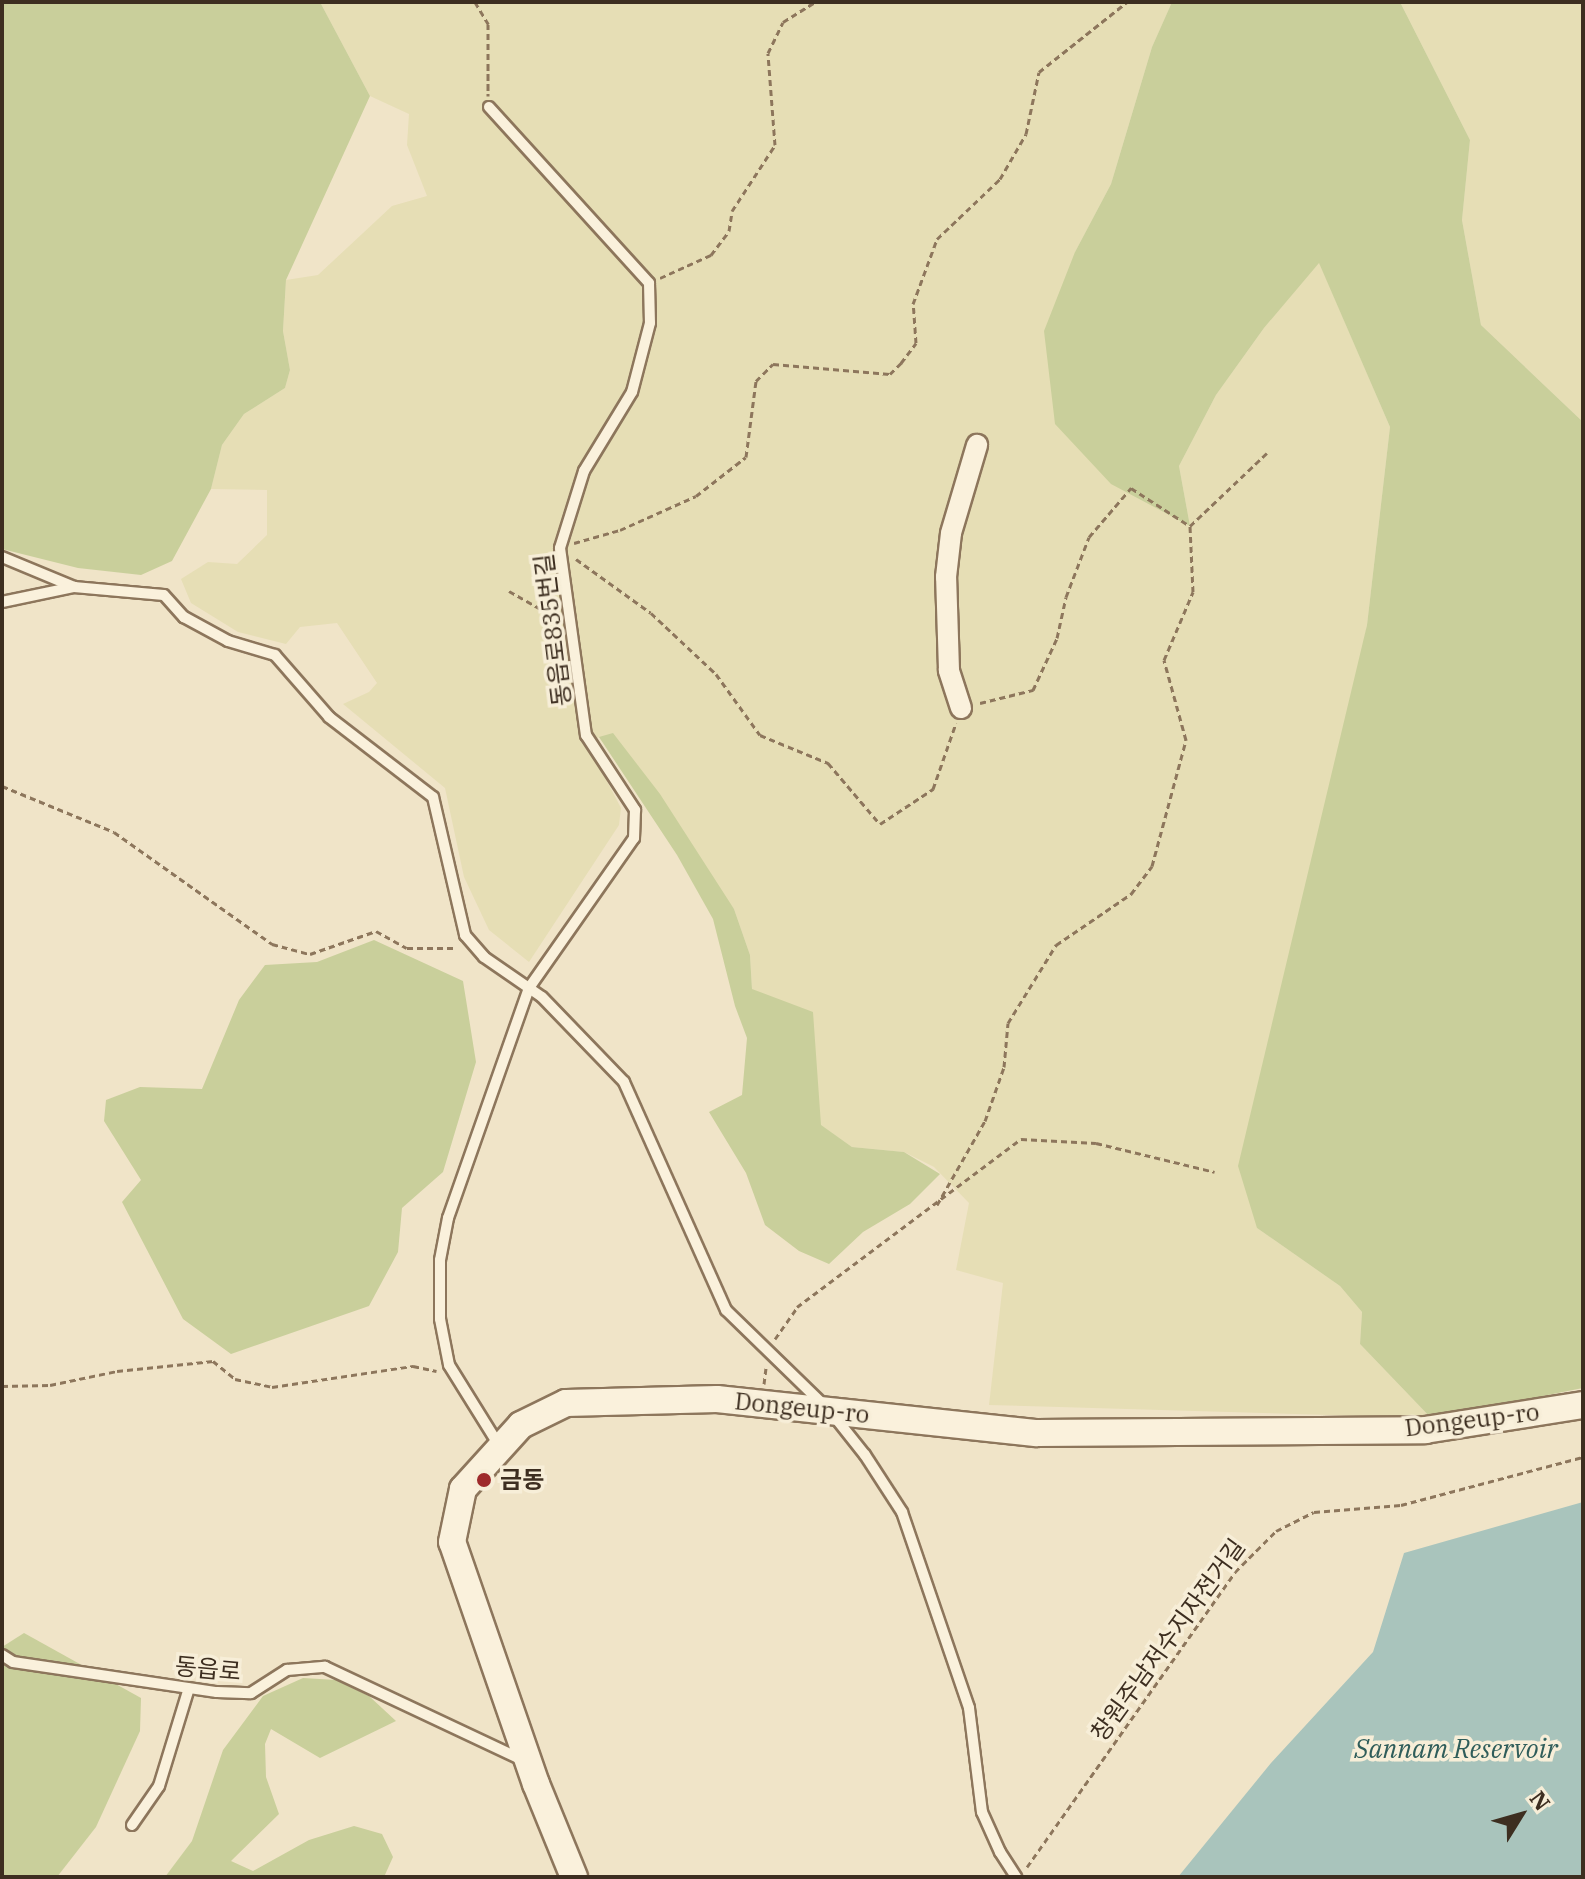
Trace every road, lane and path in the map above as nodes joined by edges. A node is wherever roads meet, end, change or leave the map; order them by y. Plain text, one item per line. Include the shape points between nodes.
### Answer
1 (475, 2) edge
2 (815, 2) edge
3 (1127, 2) edge
4 (489, 107) joint
5 (649, 283) junction
6 (977, 445) dead end
7 (1267, 453) dead end
8 (1190, 526) junction
9 (560, 548) junction
10 (2, 557) edge
11 (74, 587) junction
12 (509, 591) dead end
13 (2, 602) edge
14 (571, 627) junction
15 (961, 708) junction
16 (2, 786) edge
17 (476, 949) junction
18 (529, 988) junction
19 (1215, 1172) dead end
20 (937, 1205) junction
21 (768, 1349) junction
22 (456, 1375) junction
23 (2, 1386) edge
24 (762, 1404) junction
25 (1583, 1405) edge
26 (830, 1411) junction
27 (500, 1447) junction
28 (1583, 1457) edge
29 (2, 1655) edge
30 (189, 1688) junction
31 (529, 1763) junction
32 (132, 1825) dead end
33 (574, 1877) edge
34 (1018, 1877) edge

1 - 4 path via 488,24
2 - 5 path via 783,22 768,53 775,145 732,211 729,231 711,255
3 - 9 path via 1039,72 1026,134 1000,179 937,239 913,304 916,343 890,374 773,364 756,381 746,457 696,496 620,530
4 - 5 lane
5 - 9 lane, 동읍로835번길 via 650,323 632,392 584,471
6 - 15 street via 951,533 946,577 949,670
7 - 8 path
8 - 15 path via 1131,488 1089,537 1057,638 1033,690
8 - 20 path via 1193,592 1164,660 1186,740 1152,866 1131,894 1056,945 1008,1023 1004,1067 985,1121
9 - 14 lane, 동읍로835번길
9 - 15 path via 651,613 716,674 760,735 828,763 880,824 933,789
10 - 11 lane
11 - 13 lane
11 - 17 lane via 164,595 184,617 228,641 275,655 329,717 433,797 465,935
12 - 14 path
14 - 18 lane, 동읍로835번길 via 586,735 635,810 634,838
16 - 17 path via 114,832 272,944 310,954 376,931 407,948
17 - 18 lane
18 - 21 lane via 624,1082 726,1310
18 - 22 lane, 동읍로835번길 via 448,1218 440,1260 440,1319
19 - 20 path via 1096,1143 1021,1139
20 - 21 path via 797,1307
21 - 24 path
21 - 26 lane
22 - 23 path via 413,1366 272,1387 235,1379 213,1361 117,1371 50,1385
22 - 27 lane, 동읍로835번길
24 - 26 street, Dongeup-ro
24 - 27 street, Dongeup-ro via 717,1399 566,1403 521,1425
25 - 26 street, Dongeup-ro via 1425,1430 1037,1433
26 - 34 lane via 902,1512 969,1708 982,1812
27 - 31 street, Dongeup-ro via 463,1489 452,1542
28 - 34 path, 창원주남저수지자전거길 via 1411,1503 1314,1512 1276,1531 1235,1572
29 - 30 lane, 동읍로 via 13,1662
30 - 31 lane, 동읍로 via 251,1693 287,1670 325,1667
30 - 32 lane via 159,1786
31 - 33 street, Dongeup-ro

